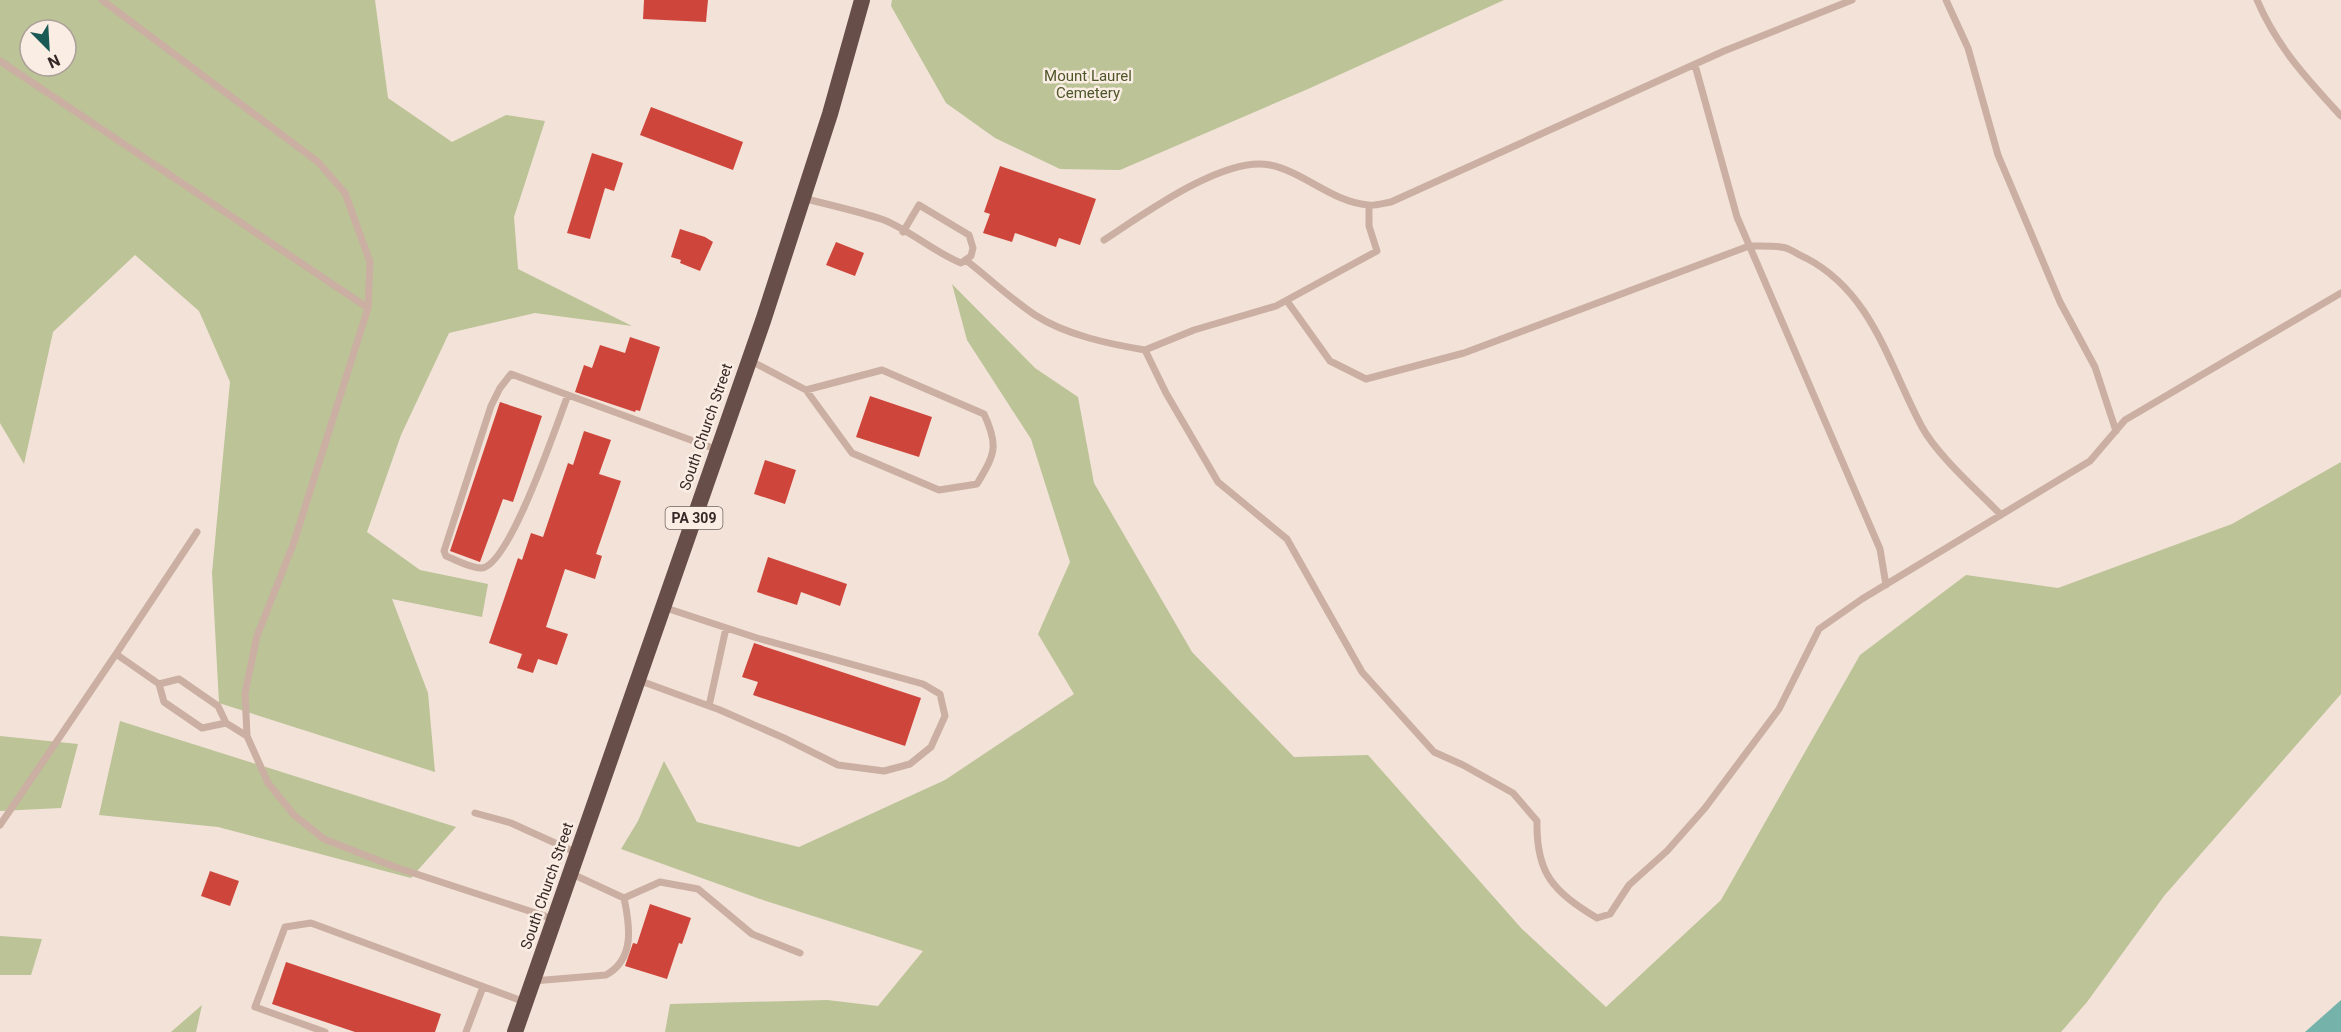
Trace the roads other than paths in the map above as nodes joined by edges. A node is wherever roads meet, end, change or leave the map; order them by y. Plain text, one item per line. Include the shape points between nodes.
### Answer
1 (102, 0) edge
2 (862, 0) edge
3 (1852, 0) edge
4 (1946, 0) edge
5 (2257, 0) edge
6 (0, 62) edge
7 (1695, 65) junction
8 (2341, 116) edge
9 (802, 198) junction
10 (1369, 206) junction
11 (903, 231) junction
12 (1104, 240) dead end
13 (1749, 246) junction
14 (967, 261) junction
15 (2341, 293) edge
16 (1287, 301) junction
17 (368, 308) junction
18 (1144, 350) junction
19 (749, 360) junction
20 (806, 390) junction
21 (568, 395) junction
22 (2116, 431) junction
23 (718, 450) junction
24 (2001, 515) junction
25 (197, 532) dead end
26 (1886, 585) junction
27 (663, 607) junction
28 (726, 628) junction
29 (116, 654) junction
30 (638, 680) junction
31 (159, 684) junction
32 (709, 706) junction
33 (226, 723) junction
34 (247, 736) junction
35 (476, 813) dead end
36 (0, 825) edge
37 (577, 853) junction
38 (570, 873) junction
39 (624, 898) junction
40 (554, 919) junction
41 (800, 953) dead end
42 (532, 981) junction
43 (483, 987) junction
44 (525, 1002) junction
45 (324, 1032) edge
46 (466, 1032) edge
47 (515, 1032) edge

1 - 17 lane via 318,162 345,193 370,262
2 - 9 highway, South Church Street / PA 309
3 - 7 lane
4 - 22 lane via 1968,48 1998,155 2060,302 2095,367
5 - 8 lane via 2268,27 2287,55
6 - 17 lane
7 - 10 lane via 1391,202
7 - 13 lane via 1737,217
9 - 11 lane via 885,221
9 - 19 highway, South Church Street / PA 309
10 - 12 lane via 1269,165 1249,165 1230,168 1197,183
10 - 16 lane via 1369,226 1377,251
11 - 14 lane via 947,258
11 - 14 lane via 920,205 969,235 973,248
13 - 16 lane via 1464,353 1366,379 1330,361
13 - 24 lane via 1785,248 1841,282 1863,310 1923,429
13 - 26 lane via 1880,549
14 - 18 lane via 1036,316 1064,329
15 - 22 lane via 2125,420
16 - 18 lane
17 - 34 lane via 293,545 257,636 246,693
18 - 26 lane via 1218,482 1287,538 1362,672 1434,752 1513,793 1536,820 1539,861 1558,891 1597,918 1610,914 1629,885 1667,851 1705,808 1779,709 1819,629
19 - 20 lane
19 - 23 highway, South Church Street / PA 309
20 - 20 lane via 852,453 939,490 977,484 992,460 994,435 984,414 882,370
21 - 21 lane via 521,516 498,556 481,568 446,556 444,551 500,388 511,374
21 - 23 lane
22 - 24 lane via 2090,461
23 - 27 highway, South Church Street / PA 309
24 - 26 lane
25 - 29 lane
27 - 28 lane
27 - 30 highway, South Church Street / PA 309
28 - 32 lane
28 - 32 lane via 923,684 940,694 945,716 932,747 910,764 884,771 838,765
29 - 31 lane
29 - 36 lane
30 - 32 lane
30 - 37 highway, South Church Street / PA 309
31 - 33 lane via 179,679 218,705
31 - 33 lane via 164,702 202,728
33 - 34 lane
34 - 40 lane via 268,783 294,815 324,839 395,867
35 - 37 lane via 511,823
37 - 38 highway, South Church Street / PA 309
38 - 39 lane
38 - 40 highway, South Church Street / PA 309
39 - 41 lane via 660,882 698,889 752,934
39 - 42 lane via 630,928 627,950 616,969 606,975
40 - 42 highway, South Church Street / PA 309
42 - 44 highway, South Church Street / PA 309
43 - 44 lane
43 - 45 lane via 312,923 285,927 255,1007
43 - 46 lane
44 - 47 highway, South Church Street / PA 309

